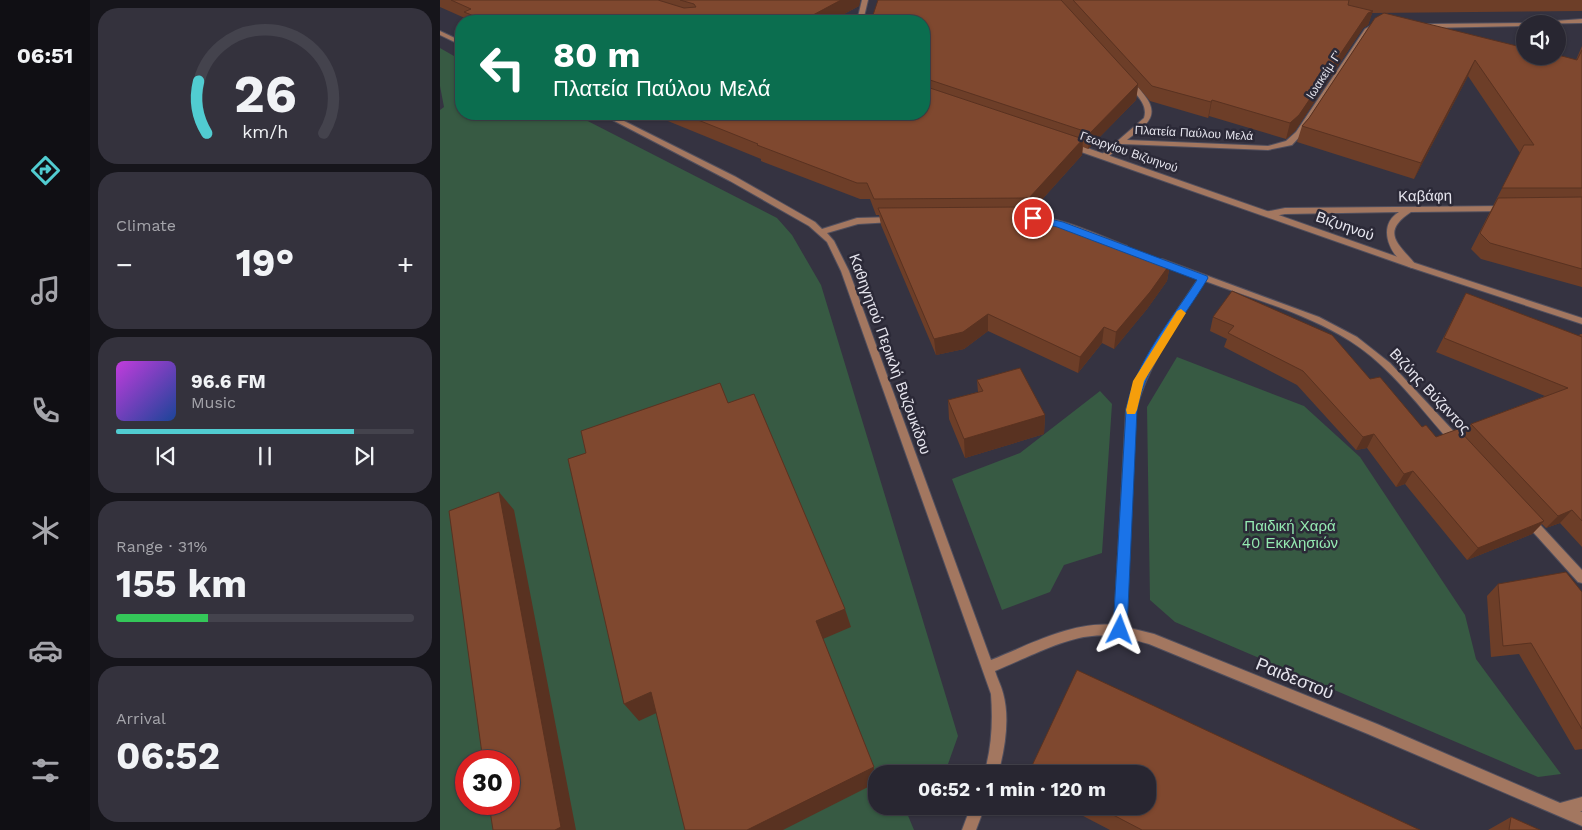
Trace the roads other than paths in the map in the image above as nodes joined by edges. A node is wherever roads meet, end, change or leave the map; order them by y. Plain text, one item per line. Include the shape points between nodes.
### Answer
1 (865, 0) edge
2 (861, 15) edge
3 (1368, 19) edge
4 (1582, 21) edge
5 (1566, 22) edge
6 (1516, 24) edge
7 (1417, 26) edge
8 (1476, 26) junction
9 (440, 33) edge
10 (1480, 33) dead end
11 (455, 40) edge
12 (1125, 79) edge
13 (617, 120) edge
14 (1123, 142) junction
15 (1063, 143) edge
16 (1289, 143) joint
17 (1103, 157) junction
18 (1516, 209) edge
19 (1412, 210) junction
20 (1268, 214) junction
21 (1029, 218) edge
22 (906, 219) edge
23 (822, 232) junction
24 (1132, 251) edge
25 (1150, 258) edge
26 (1412, 265) junction
27 (1203, 278) junction
28 (1582, 321) edge
29 (1461, 446) edge
30 (1521, 512) edge
31 (1582, 578) edge
32 (1120, 630) junction
33 (989, 667) junction
34 (993, 765) edge
35 (1582, 804) edge
36 (1561, 809) junction
37 (975, 815) edge
38 (1582, 819) edge
39 (969, 830) edge

1 - 2 street
3 - 16 street, Ιωακείμ Γ' via 1381,23 1366,30 1299,133
4 - 5 street
6 - 8 street
7 - 8 street
8 - 10 street
9 - 11 street
12 - 14 street via 1145,100 1150,114
13 - 23 street, Καθηγητού Περικλή Βυζουκίδου via 733,179
14 - 16 street, Πλατεία Παύλου Μελά via 1268,148
14 - 17 street, Πλατεία Παύλου Μελά
15 - 17 street, Γεωργίου Βιζυηνού
17 - 20 street, Γεωργίου Βιζυηνού
18 - 19 street, Καβάφη
19 - 20 street, Καβάφη via 1285,211
19 - 26 street via 1397,217 1390,230 1398,252
20 - 26 street, Βιζυηνού
21 - 24 street via 1060,224
22 - 23 street via 857,221
23 - 33 street, Καθηγητού Περικλή Βυζουκίδου via 845,271
25 - 27 street
26 - 28 street
27 - 29 street, Βιζύης Βύζαντος via 1316,319 1354,338 1386,365
27 - 32 street via 1145,368 1135,393
30 - 31 street
32 - 33 street, Ραιδεστού via 1088,629
32 - 36 street, Ραιδεστού via 1150,638
33 - 34 street, Καθηγητού Περικλή Βυζουκίδου via 999,715
35 - 36 street
36 - 38 street, Ραιδεστού
37 - 39 street

